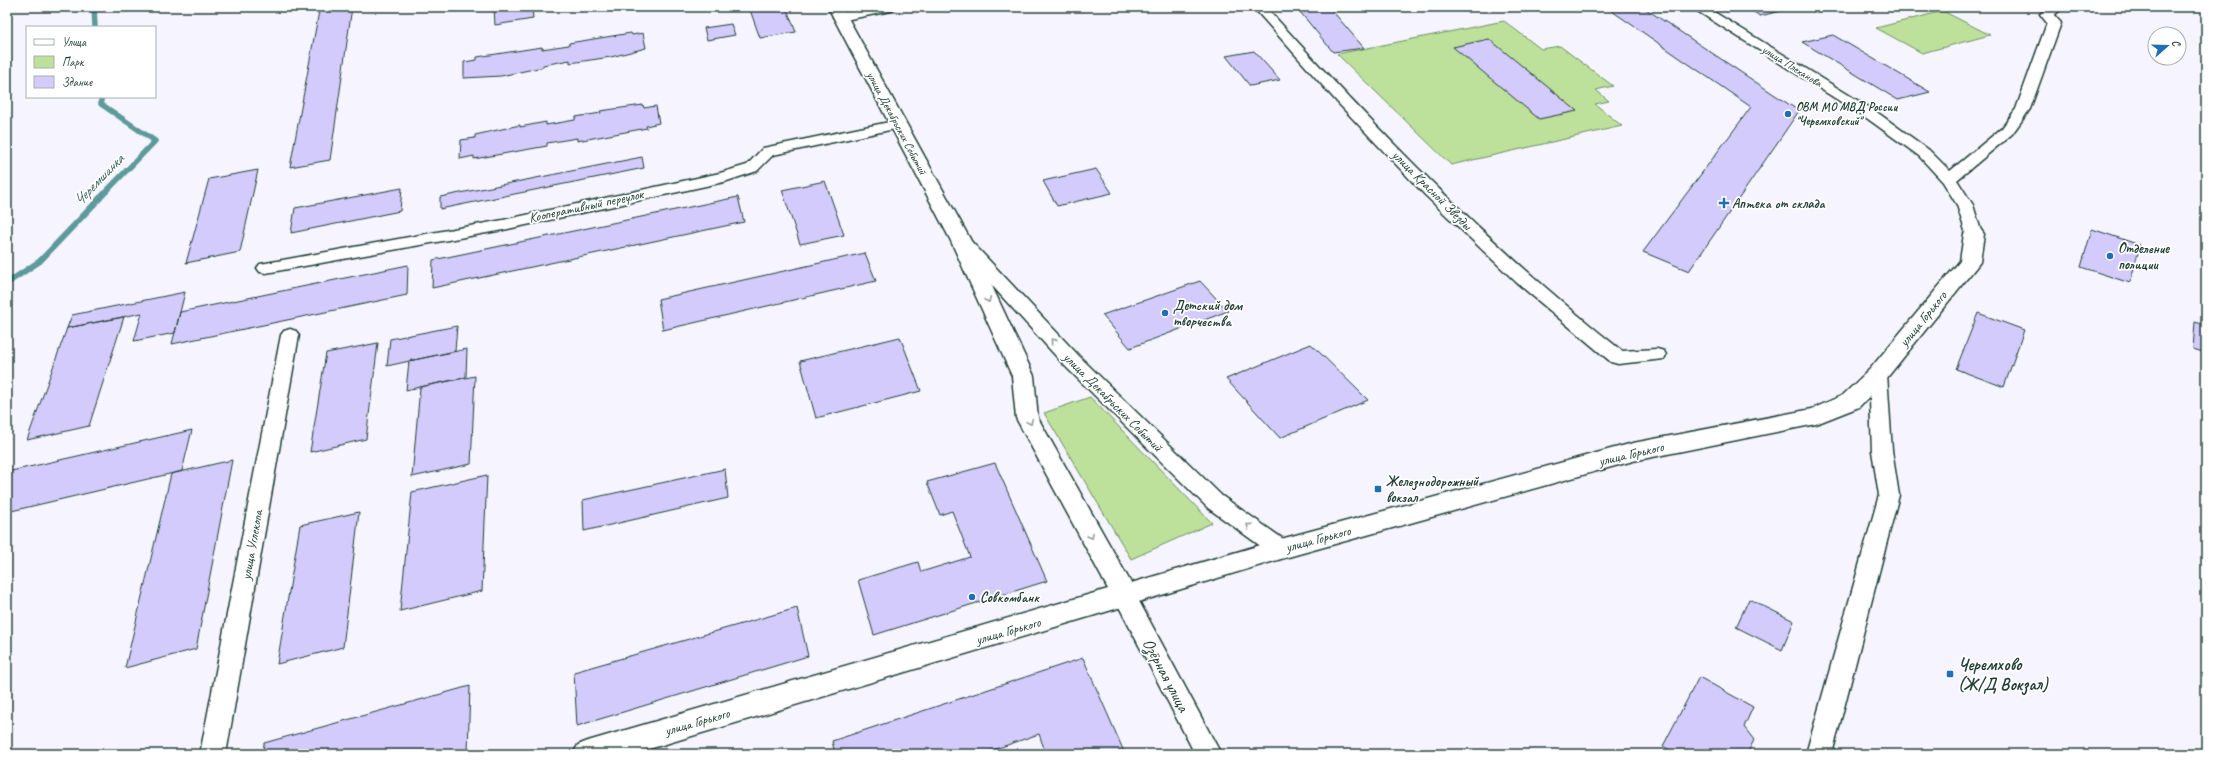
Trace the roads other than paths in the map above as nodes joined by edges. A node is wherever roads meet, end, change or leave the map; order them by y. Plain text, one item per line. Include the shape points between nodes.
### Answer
1 (891, 7) edge
2 (1259, 7) edge
3 (1697, 7) edge
4 (2058, 7) edge
5 (838, 12) edge
6 (898, 124) junction
7 (1949, 179) junction
8 (1974, 234) joint
9 (960, 240) junction
10 (266, 268) dead end
11 (290, 335) dead end
12 (1657, 355) dead end
13 (1878, 374) junction
14 (1281, 549) junction
15 (1124, 597) junction
16 (213, 754) edge
17 (588, 754) edge
18 (1208, 754) edge
19 (1818, 754) edge

1 - 5 street
2 - 12 street, улица Красной Звезды via 1456,216 1566,318 1618,358
3 - 7 street, улица Плеханова via 1873,116 1924,153
4 - 7 street via 2047,14 2054,23 2023,109 2007,131
5 - 6 street, улица Декабрьских Событий
6 - 9 street, улица Декабрьских Событий
6 - 10 street, Кооперативный переулок via 768,151 752,168 724,177 503,225
7 - 8 street, улица Плеханова via 1966,205
8 - 13 street, улица Горького via 1970,262
14 -> 9 street, улица Декабрьских Событий via 1214,502 1072,361
9 -> 15 street, улица Декабрьских Событий via 1023,376 1027,418
11 - 16 street, улица Углекопа
13 - 14 street, улица Горького via 1851,401 1816,416 1633,452
13 - 19 street via 1882,451 1889,495
14 - 15 street, улица Горького
15 - 17 street, улица Горького
15 - 18 street, Озёрная улица

